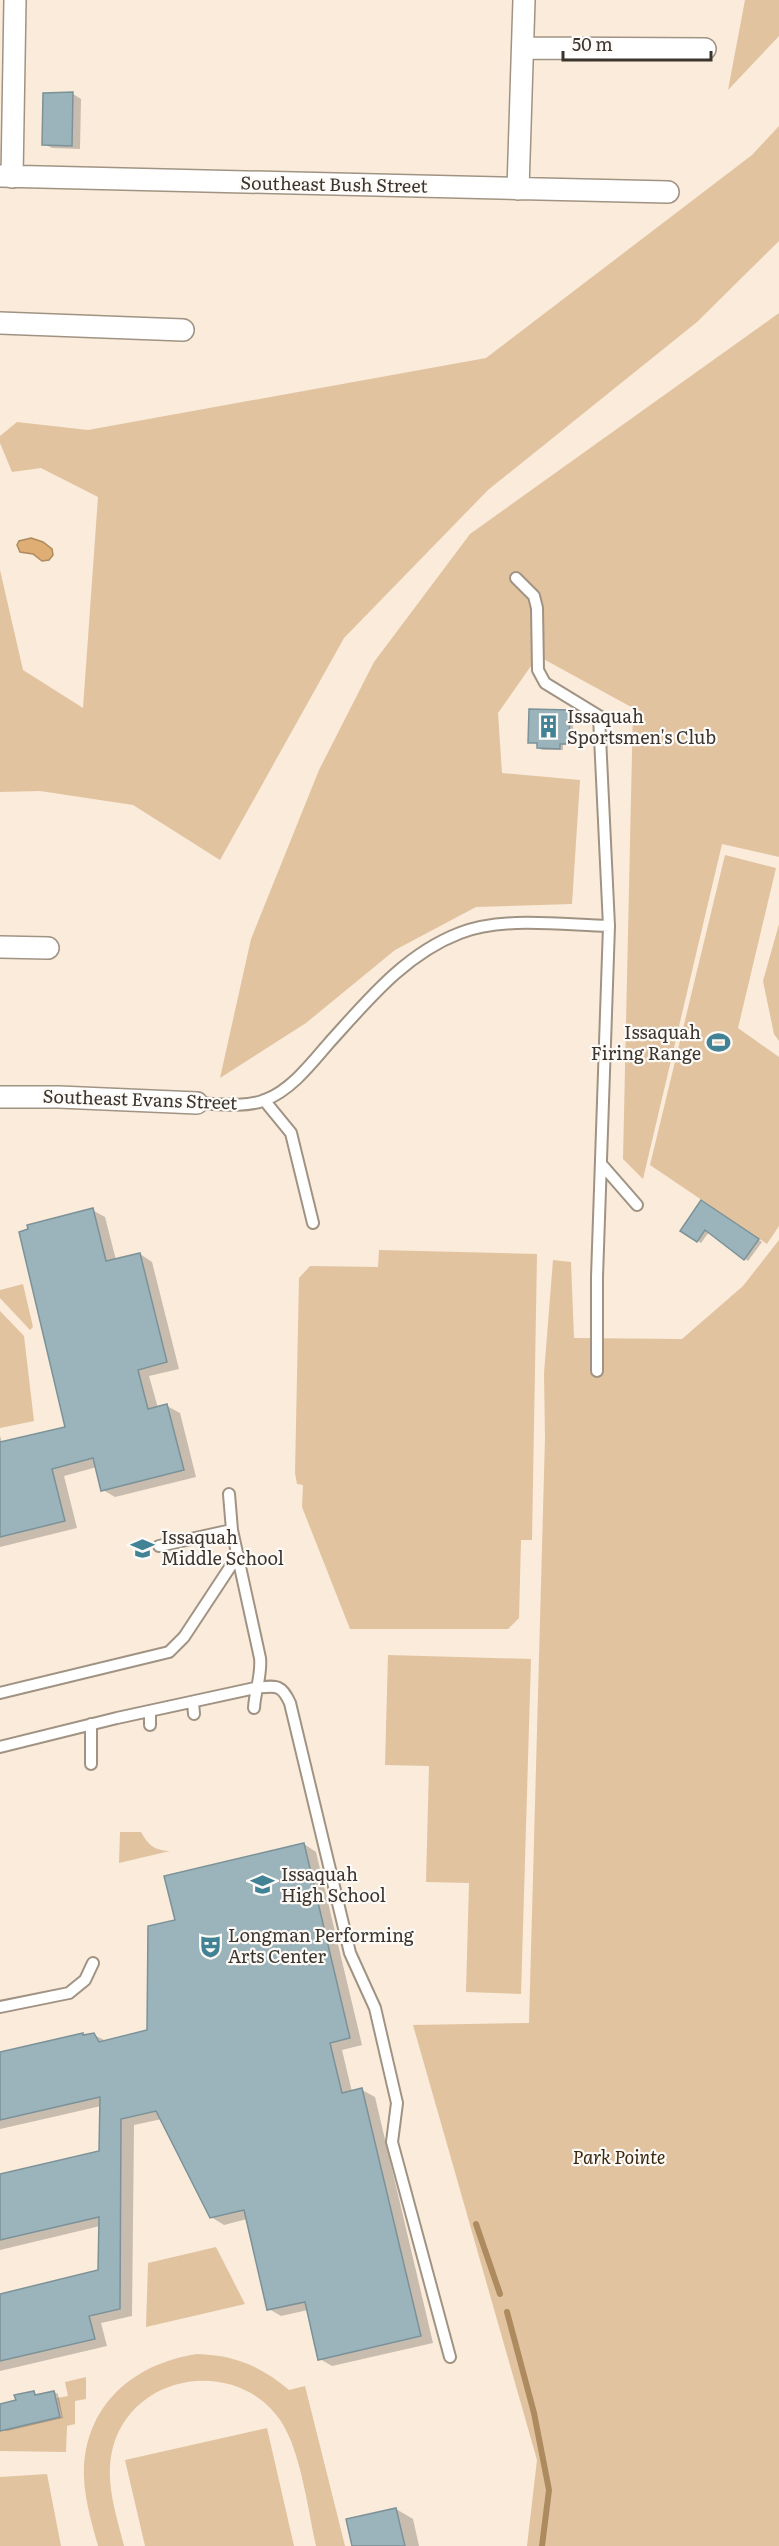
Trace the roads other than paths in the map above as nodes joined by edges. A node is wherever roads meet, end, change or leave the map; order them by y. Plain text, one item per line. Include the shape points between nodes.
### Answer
1 (15, 0) edge
2 (524, 0) edge
3 (7, 35) edge
4 (523, 48) junction
5 (705, 49) dead end
6 (6, 176) edge
7 (518, 189) junction
8 (668, 192) dead end
9 (0, 324) edge
10 (183, 330) dead end
11 (516, 578) dead end
12 (609, 926) junction
13 (0, 946) edge
14 (48, 948) dead end
15 (0, 1097) edge
16 (264, 1100) junction
17 (197, 1103) joint
18 (603, 1166) junction
19 (637, 1205) dead end
20 (313, 1223) dead end
21 (597, 1371) dead end
22 (229, 1494) dead end
23 (232, 1530) junction
24 (159, 1546) dead end
25 (238, 1555) junction
26 (255, 1688) junction
27 (0, 1693) edge
28 (194, 1702) junction
29 (255, 1708) dead end
30 (150, 1711) junction
31 (194, 1714) dead end
32 (91, 1724) junction
33 (150, 1725) dead end
34 (0, 1747) edge
35 (91, 1764) dead end
36 (93, 1963) dead end
37 (0, 2007) edge
38 (450, 2357) dead end

1 - 3 street
2 - 4 street
3 - 6 street
4 - 5 street
4 - 7 street
6 - 7 street, Southeast Bush Street
7 - 8 street, Southeast Bush Street
9 - 10 street
11 - 12 lane via 534,596 538,670 545,683 599,716
12 - 16 lane, Southeast Evans Street via 482,926 437,943 380,987 308,1067
12 - 18 lane
13 - 14 street
15 - 17 street, Southeast Evans Street
16 - 17 lane, Southeast Evans Street
16 - 20 lane via 291,1133
18 - 19 lane
18 - 21 lane
22 - 23 lane
23 - 24 lane
23 - 25 lane
25 - 26 lane via 260,1658
25 - 27 lane via 184,1637 169,1652
26 - 28 lane
26 - 29 lane
26 - 38 lane via 281,1688 290,1703 350,1953 375,2008 397,2103 392,2142
28 - 30 lane
28 - 31 lane
30 - 32 lane
30 - 33 lane
32 - 34 lane
32 - 35 lane
36 - 37 lane via 86,1980 69,1993

